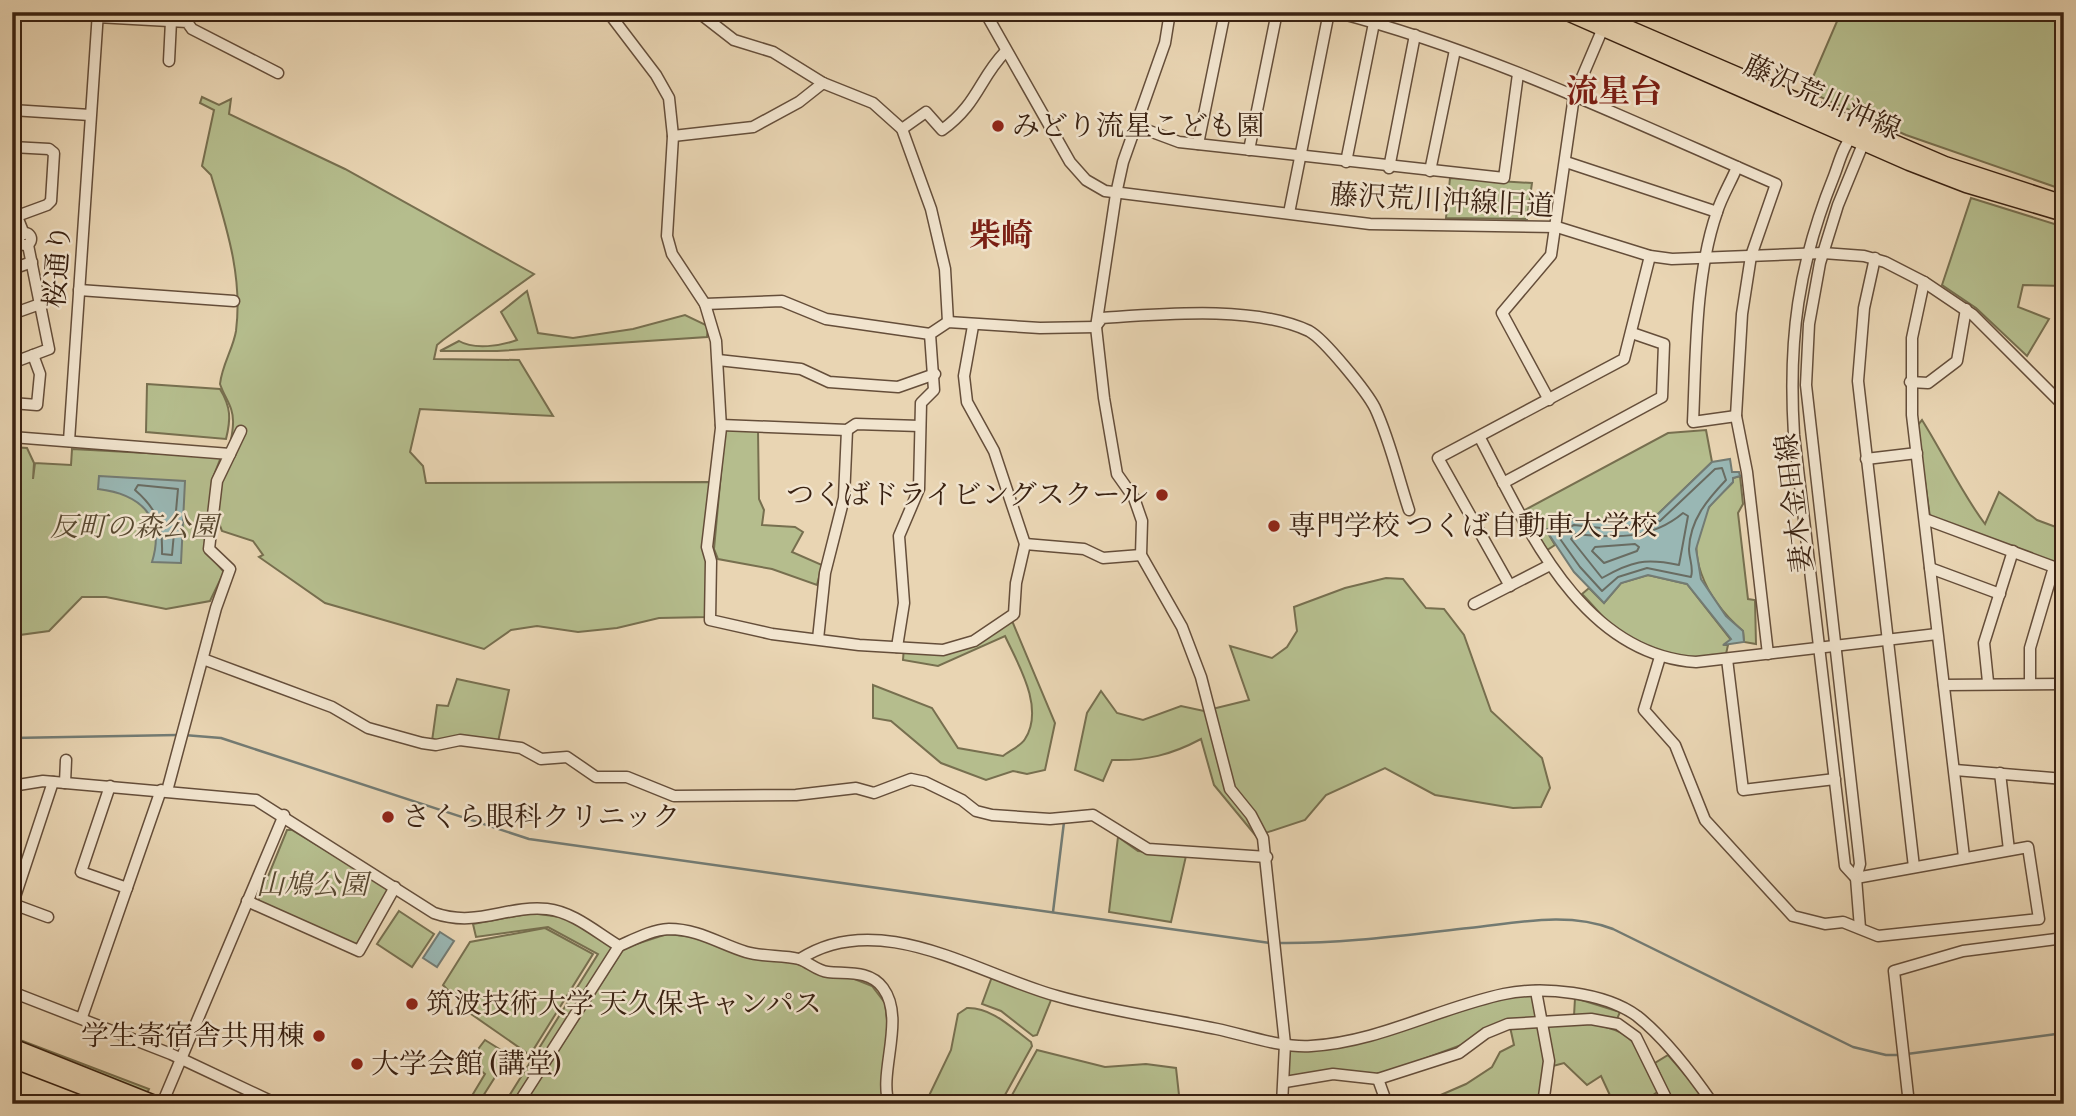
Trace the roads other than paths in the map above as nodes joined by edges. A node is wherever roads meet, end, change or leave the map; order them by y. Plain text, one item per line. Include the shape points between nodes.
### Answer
1 (608, 12) edge
2 (698, 12) edge
3 (985, 12) edge
4 (1170, 12) edge
5 (1225, 12) edge
6 (1277, 12) edge
7 (1329, 12) edge
8 (1335, 12) edge
9 (1565, 12) edge
10 (1592, 12) edge
11 (97, 14) edge
12 (189, 17) edge
13 (171, 21) junction
14 (1374, 23) junction
15 (1603, 28) junction
16 (1415, 35) junction
17 (1455, 50) junction
18 (1006, 52) junction
19 (169, 61) dead end
20 (278, 73) dead end
21 (1518, 74) junction
22 (823, 83) junction
23 (1574, 96) junction
24 (12, 110) edge
25 (90, 115) junction
26 (1136, 126) junction
27 (902, 129) junction
28 (673, 136) junction
29 (1858, 137) junction
30 (1198, 144) junction
31 (12, 147) edge
32 (1249, 150) junction
33 (1300, 155) junction
34 (1346, 162) junction
35 (1566, 162) junction
36 (1737, 167) junction
37 (1389, 168) junction
38 (1430, 171) junction
39 (1116, 194) junction
40 (2064, 203) edge
41 (12, 204) edge
42 (1717, 212) junction
43 (1289, 213) junction
44 (2064, 214) edge
45 (18, 216) junction
46 (1557, 227) junction
47 (1806, 253) junction
48 (1823, 253) junction
49 (1650, 256) junction
50 (1751, 256) junction
51 (1707, 258) junction
52 (1875, 258) junction
53 (32, 262) junction
54 (12, 269) edge
55 (1924, 282) junction
56 (79, 290) junction
57 (234, 301) dead end
58 (40, 304) junction
59 (705, 304) junction
60 (1966, 309) junction
61 (12, 314) edge
62 (948, 322) junction
63 (973, 326) junction
64 (1096, 327) junction
65 (1632, 333) junction
66 (930, 334) junction
67 (33, 355) junction
68 (718, 360) junction
69 (12, 363) edge
70 (934, 374) junction
71 (1910, 382) junction
72 (1549, 400) junction
73 (12, 403) edge
74 (2064, 406) edge
75 (1736, 416) junction
76 (721, 425) junction
77 (920, 426) junction
78 (847, 430) junction
79 (241, 431) dead end
80 (12, 437) edge
81 (1480, 438) junction
82 (69, 441) junction
83 (227, 453) junction
84 (1917, 453) junction
85 (1866, 459) junction
86 (1503, 483) junction
87 (1409, 510) dead end
88 (1924, 519) junction
89 (1025, 544) junction
90 (2012, 551) junction
91 (1141, 555) junction
92 (1550, 565) junction
93 (1930, 568) junction
94 (1510, 586) junction
95 (2000, 594) junction
96 (1474, 604) dead end
97 (1937, 634) junction
98 (818, 639) junction
99 (1887, 640) junction
100 (1835, 646) junction
101 (897, 647) junction
102 (1819, 648) junction
103 (1768, 654) junction
104 (1660, 657) junction
105 (203, 659) junction
106 (1727, 659) junction
107 (1988, 682) junction
108 (2030, 682) junction
109 (2064, 684) edge
110 (1944, 685) junction
111 (66, 760) dead end
112 (1955, 770) junction
113 (2000, 774) junction
114 (1835, 779) junction
115 (2064, 779) edge
116 (53, 782) junction
117 (65, 783) junction
118 (12, 786) edge
119 (110, 786) junction
120 (164, 791) junction
121 (284, 815) junction
122 (2009, 850) junction
123 (1267, 858) junction
124 (1964, 858) junction
125 (1914, 867) junction
126 (1856, 878) junction
127 (395, 887) junction
128 (127, 888) junction
129 (247, 901) junction
130 (13, 905) edge
131 (48, 917) dead end
132 (1860, 928) junction
133 (2064, 938) edge
134 (619, 946) junction
135 (800, 960) junction
136 (1536, 991) junction
137 (12, 992) edge
138 (82, 1017) junction
139 (1541, 1021) junction
140 (1286, 1044) junction
141 (12, 1046) edge
142 (181, 1058) junction
143 (12, 1059) edge
144 (1378, 1079) junction
145 (1285, 1082) junction
146 (1707, 1102) edge
147 (126, 1104) edge
148 (160, 1104) edge
149 (277, 1104) edge
150 (518, 1104) edge
151 (890, 1104) edge
152 (1282, 1104) edge
153 (1387, 1104) edge
154 (1543, 1104) edge
155 (1669, 1104) edge
156 (1909, 1104) edge

1 - 28 street via 669,98
2 - 22 street via 734,40 773,52
3 - 18 street, 藤沢荒川沖線旧道
4 - 26 street via 1165,43
5 - 30 street
6 - 32 street
7 - 33 street
8 - 14 street
9 - 15 main road, 藤沢荒川沖線
10 - 29 main road, 藤沢荒川沖線
11 - 13 street
11 - 25 street, 桜通り
12 - 13 street
12 - 20 street via 192,29
13 - 19 street
14 - 16 street
14 - 34 street
15 - 23 street
15 - 29 main road, 藤沢荒川沖線
16 - 17 street
16 - 37 street
17 - 21 street
17 - 38 street
18 - 27 street via 957,119 942,130 926,112
18 - 39 street, 藤沢荒川沖線旧道 via 1070,162 1092,185
21 - 23 street
21 - 38 street via 1504,178
22 - 27 street via 873,103
22 - 28 street via 799,102 752,127
23 - 35 street
23 - 36 street
24 - 25 street
25 - 56 street, 桜通り
26 - 30 street
26 - 39 street
27 - 62 street via 931,209 945,269
28 - 59 street via 667,236 672,254
29 - 40 main road, 藤沢荒川沖線
29 - 44 main road, 藤沢荒川沖線 via 1966,185
29 - 47 street, 妻木金田線
29 - 48 street, 妻木金田線
30 - 32 street
31 - 45 street via 54,153 51,201
32 - 33 street
33 - 34 street
33 - 43 street
34 - 37 street
35 - 42 street
35 - 46 street
36 - 42 street
36 - 50 street via 1776,184
37 - 38 street
39 - 43 street, 藤沢荒川沖線旧道
39 - 64 street
41 - 45 street
42 - 51 street
43 - 46 street, 藤沢荒川沖線旧道 via 1418,227
45 - 53 street
46 - 49 street, 藤沢荒川沖線旧道
46 - 72 street via 1551,255 1502,313
47 - 48 street, 藤沢荒川沖線旧道
47 - 50 street, 藤沢荒川沖線旧道
47 - 102 street, 妻木金田線 via 1790,380
48 - 52 street, 藤沢荒川沖線旧道
48 - 100 street, 妻木金田線 via 1809,324 1806,385
49 - 51 street, 藤沢荒川沖線旧道
49 - 65 street
50 - 51 street, 藤沢荒川沖線旧道
50 - 75 street via 1742,314
51 - 75 street via 1696,345 1693,422
52 - 55 street, 藤沢荒川沖線旧道
52 - 85 street via 1859,353
53 - 54 street
53 - 58 street
55 - 60 street, 藤沢荒川沖線旧道
55 - 71 street via 1912,338
56 - 57 street
56 - 82 street, 桜通り
58 - 61 street
58 - 67 street via 49,349
59 - 66 street via 782,301 826,319
59 - 68 street
60 - 71 street via 1957,361 1928,383
60 - 74 street, 藤沢荒川沖線旧道
62 - 63 street
62 - 66 street
63 - 64 street
63 - 89 street via 964,376 967,402 994,451
64 - 87 street via 1102,318 1180,313 1273,320 1311,332 1375,408
64 - 91 street via 1110,447 1116,474 1134,498 1142,521
65 - 72 street via 1624,359
65 - 86 street via 1664,344 1662,397
66 - 70 street
67 - 69 street
67 - 73 street via 40,374 37,405
68 - 70 street via 801,369 829,382 898,387
68 - 76 street
70 - 77 street via 934,390 920,403
71 - 84 street
72 - 81 street
75 - 103 street
76 - 78 street
76 - 98 street via 707,547 710,620
77 - 78 street via 856,424
77 - 101 street via 919,489 899,536 904,603
78 - 98 street via 844,498 825,573
79 - 83 street
80 - 82 street
81 - 86 street
81 - 94 street via 1438,458
82 - 83 street
83 - 105 street via 217,481 209,549 230,569
84 - 85 street
84 - 88 street
85 - 99 street
86 - 92 street
88 - 90 street
88 - 93 street
89 - 91 street via 1084,550 1103,558
89 - 101 street via 1014,614 957,647
90 - 95 street
90 - 108 street via 2054,566 2029,648
91 - 123 street via 1182,627 1201,677 1230,789 1263,838
92 - 94 street
92 - 104 street via 1616,634
93 - 95 street
93 - 97 street
94 - 96 street
95 - 107 street via 1984,643
97 - 99 street
97 - 110 street
98 - 101 street
99 - 100 street
99 - 125 street
100 - 102 street
100 - 126 street, 妻木金田線 via 1860,864
102 - 103 street
102 - 114 street, 妻木金田線
103 - 106 street
104 - 106 street via 1696,662
104 - 132 street via 1644,710 1675,745 1704,820 1793,916
105 - 120 street
105 - 123 street via 332,707 368,728 422,743 460,740 521,748 541,759 567,757 596,777 627,777 674,796 796,796 856,788 874,793 911,779 992,815 1050,819 1093,815 1148,849
106 - 114 street via 1743,790
107 - 108 street
107 - 110 street
108 - 109 street
110 - 112 street
111 - 117 street
112 - 113 street
112 - 124 street
113 - 115 street
113 - 122 street
114 - 126 street, 妻木金田線 via 1846,866
116 - 117 street
116 - 118 street
116 - 130 street
117 - 119 street
119 - 120 street
119 - 128 street via 81,872
120 - 121 street via 245,797
120 - 128 street
121 - 127 street
121 - 129 street
122 - 124 street
122 - 132 street via 2028,847 2039,919 1878,936
123 - 140 street
124 - 125 street
125 - 126 street
126 - 132 street, 妻木金田線
127 - 129 street via 359,951
127 - 134 street via 448,918 471,920 530,909 563,912
128 - 138 street
129 - 142 street
130 - 131 street
133 - 156 street via 1963,951 1894,971
134 - 135 street via 671,929 705,935 747,953
134 - 150 street
135 - 140 street via 817,948 867,941 909,945 1056,996
135 - 151 street via 824,971 867,976 883,988 892,1034
136 - 139 street
136 - 140 street via 1503,994 1367,1038 1307,1046
136 - 146 street via 1595,999 1629,1011 1652,1030
137 - 138 street
138 - 142 street
139 - 144 street via 1508,1024 1459,1053
139 - 154 street via 1549,1060
139 - 155 street via 1591,1019 1625,1027 1636,1037
140 - 145 street
141 - 148 main road
142 - 148 street
142 - 149 street
143 - 147 main road
144 - 145 street via 1333,1074
144 - 153 street
145 - 152 street

